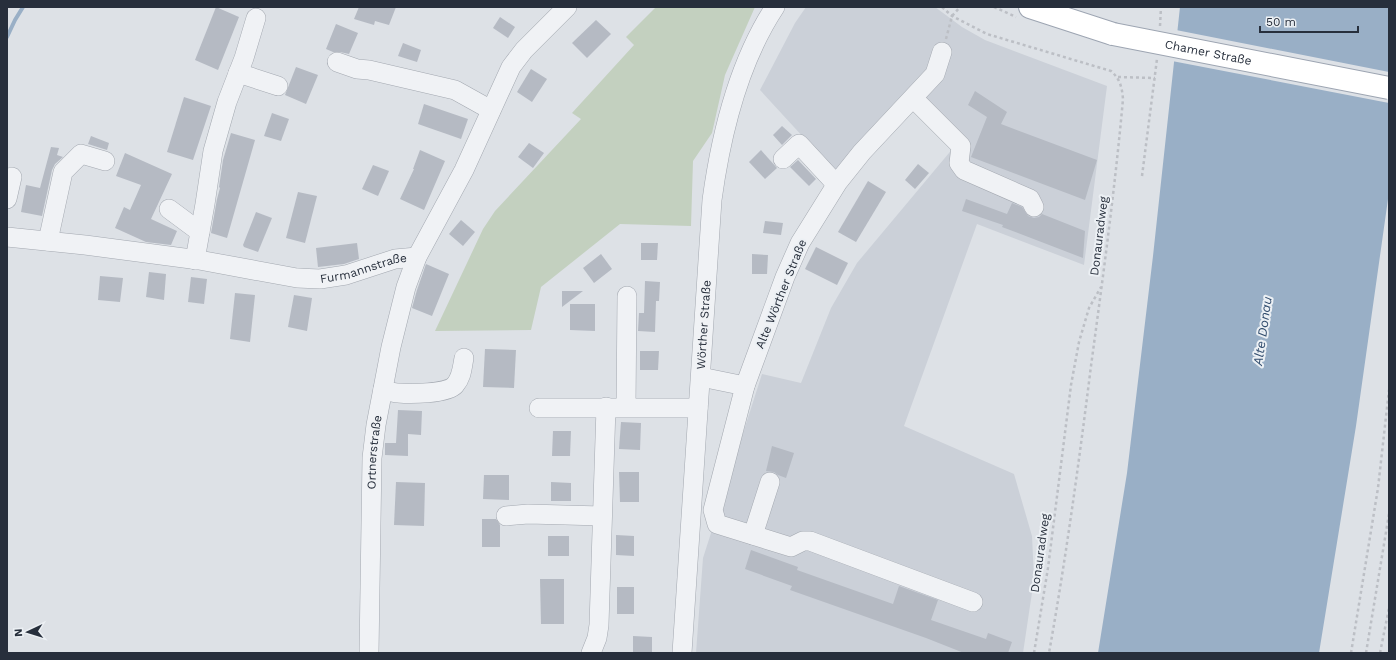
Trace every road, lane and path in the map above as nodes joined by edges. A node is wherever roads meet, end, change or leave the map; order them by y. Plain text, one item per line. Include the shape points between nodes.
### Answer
1 (567, 7) edge
2 (775, 7) edge
3 (943, 7) edge
4 (960, 7) edge
5 (1030, 7) edge
6 (1161, 7) edge
7 (952, 16) junction
8 (256, 18) dead end
9 (1159, 31) dead end
10 (942, 52) joint
11 (1157, 54) dead end
12 (337, 62) dead end
13 (238, 73) junction
14 (1118, 77) junction
15 (1155, 78) junction
16 (278, 86) dead end
17 (1389, 88) edge
18 (913, 98) junction
19 (491, 110) junction
20 (783, 159) dead end
21 (105, 161) dead end
22 (1142, 176) dead end
23 (12, 177) dead end
24 (836, 184) junction
25 (7, 199) edge
26 (1034, 207) dead end
27 (169, 208) dead end
28 (200, 232) junction
29 (7, 237) edge
30 (48, 241) junction
31 (417, 257) junction
32 (194, 260) junction
33 (1102, 285) junction
34 (627, 296) dead end
35 (464, 358) dead end
36 (700, 377) junction
37 (745, 386) junction
38 (383, 389) junction
39 (1389, 390) edge
40 (606, 407) junction
41 (626, 407) junction
42 (539, 408) dead end
43 (698, 408) junction
44 (770, 482) dead end
45 (1389, 514) edge
46 (506, 516) dead end
47 (602, 516) junction
48 (753, 535) junction
49 (973, 602) dead end
50 (1389, 608) edge
51 (369, 653) edge
52 (591, 653) edge
53 (682, 653) edge
54 (1034, 653) edge
55 (1049, 653) edge
56 (1350, 653) edge
57 (1366, 653) edge
58 (1380, 653) edge

1 - 19 street, Furmannstraße via 524,50 511,67
2 - 36 street, Wörther Straße via 757,39 734,97 718,160 709,233
3 - 7 path
4 - 7 path
5 - 17 main road, Chamer Straße, bridge via 1112,34
6 - 9 path
7 - 10 path
7 - 14 path via 987,34 1111,71
8 - 13 street
10 - 18 street, Alte Wörther Straße via 935,74
11 - 15 path
12 - 19 street via 357,69 455,90
13 - 16 street
13 - 28 street via 213,151
14 - 15 path
14 - 33 path, Donauradweg via 1123,99
15 - 22 path
18 - 24 street, Alte Wörther Straße
18 - 26 street via 961,146 959,163 964,170 1030,199
19 - 31 street, Furmannstraße via 464,170
20 - 24 street via 800,144
21 - 30 street via 81,154 63,172
23 - 25 street
24 - 37 street, Alte Wörther Straße via 800,243
27 - 28 street
28 - 32 street
29 - 30 street, Furmannstraße
30 - 32 street, Furmannstraße
31 - 32 street, Furmannstraße via 395,259 346,275 320,279 297,278
31 - 38 street, Ortnerstraße via 406,287
33 - 54 path, Donauradweg via 1089,308 1072,378 1048,568
33 - 55 path via 1079,459
34 - 41 street
35 - 38 street via 461,376 455,386 442,391 407,394
36 - 37 street
36 - 43 street, Wörther Straße
37 - 48 street, Alte Wörther Straße via 713,510 717,524
38 - 51 street, Ortnerstraße via 372,458
39 - 56 path via 1378,488
40 - 41 street
40 - 42 street
40 - 47 street
41 - 43 street
43 - 53 street, Wörther Straße
44 - 48 street
45 - 57 path
46 - 47 street
47 - 52 street via 598,638
48 - 49 street, Alte Wörther Straße via 791,547 803,541 810,541
50 - 58 path

